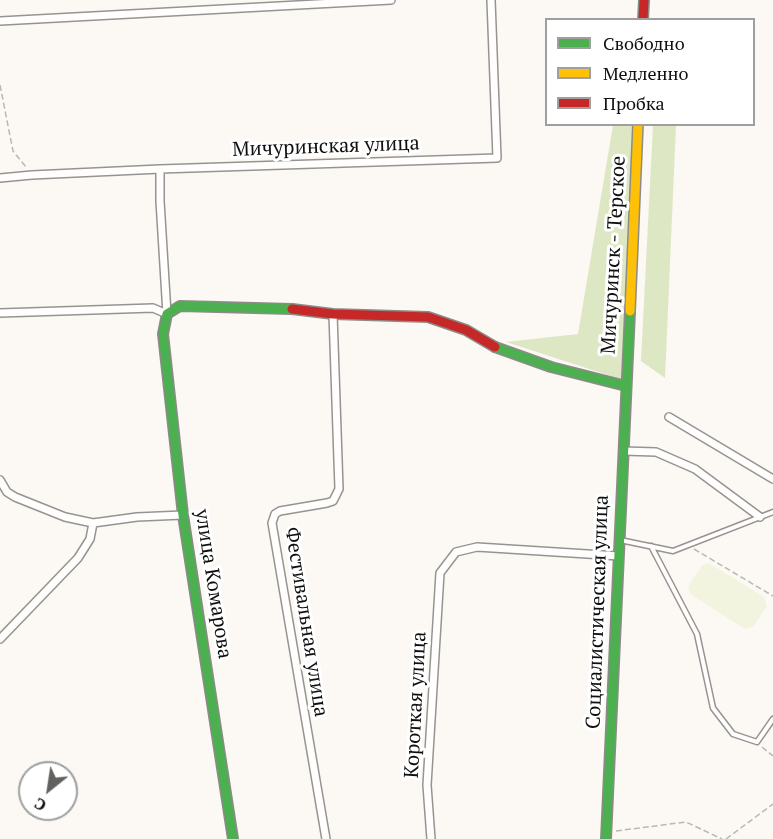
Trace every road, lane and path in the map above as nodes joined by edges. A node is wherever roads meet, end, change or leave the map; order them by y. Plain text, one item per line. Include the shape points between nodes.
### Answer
1 (391, 0) edge
2 (491, 0) edge
3 (644, 0) edge
4 (643, 18) edge
5 (0, 21) edge
6 (0, 85) edge
7 (638, 126) edge
8 (160, 169) junction
9 (32, 175) junction
10 (0, 178) edge
11 (0, 313) edge
12 (167, 314) junction
13 (333, 314) junction
14 (626, 386) junction
15 (669, 417) dead end
16 (623, 451) junction
17 (773, 479) edge
18 (0, 480) edge
19 (773, 512) edge
20 (183, 515) junction
21 (760, 518) junction
22 (93, 523) junction
23 (620, 540) junction
24 (687, 545) junction
25 (651, 546) junction
26 (619, 556) junction
27 (773, 596) edge
28 (0, 639) edge
29 (773, 719) edge
30 (757, 742) junction
31 (773, 756) edge
32 (772, 806) edge
33 (607, 835) edge
34 (233, 839) edge
35 (326, 839) edge
36 (431, 839) edge
37 (722, 839) edge
38 (726, 839) edge

1 - 5 street
2 - 8 street, Мичуринская улица via 496,158
3 - 4 street
6 - 9 path via 13,151
7 - 14 street, Мичуринск - Терское
8 - 9 street, Мичуринская улица
8 - 12 street
9 - 10 street, Мичуринская улица
11 - 12 street via 153,308
12 - 13 street via 180,306 299,309
12 - 20 street, улица Комарова via 163,334
13 - 14 street via 428,317 551,367
13 - 35 street, Фестивальная улица via 339,489 333,501 280,511 272,523
14 - 16 street, Социалистическая улица
15 - 17 street
16 - 21 street via 656,452 696,469
16 - 23 street, Социалистическая улица
18 - 22 street via 15,497 64,517
19 - 21 lane
20 - 22 street
20 - 34 street, улица Комарова
21 - 24 lane
22 - 28 street via 90,539 78,558
23 - 25 lane
23 - 26 street, Социалистическая улица
24 - 25 lane via 673,551
24 - 27 path
25 - 30 lane via 697,634 713,708 733,735
26 - 33 street, Социалистическая улица
26 - 36 street, Короткая улица via 477,547 456,552 440,573 427,785
29 - 30 lane
30 - 31 path
32 - 38 path
33 - 37 path via 686,822

